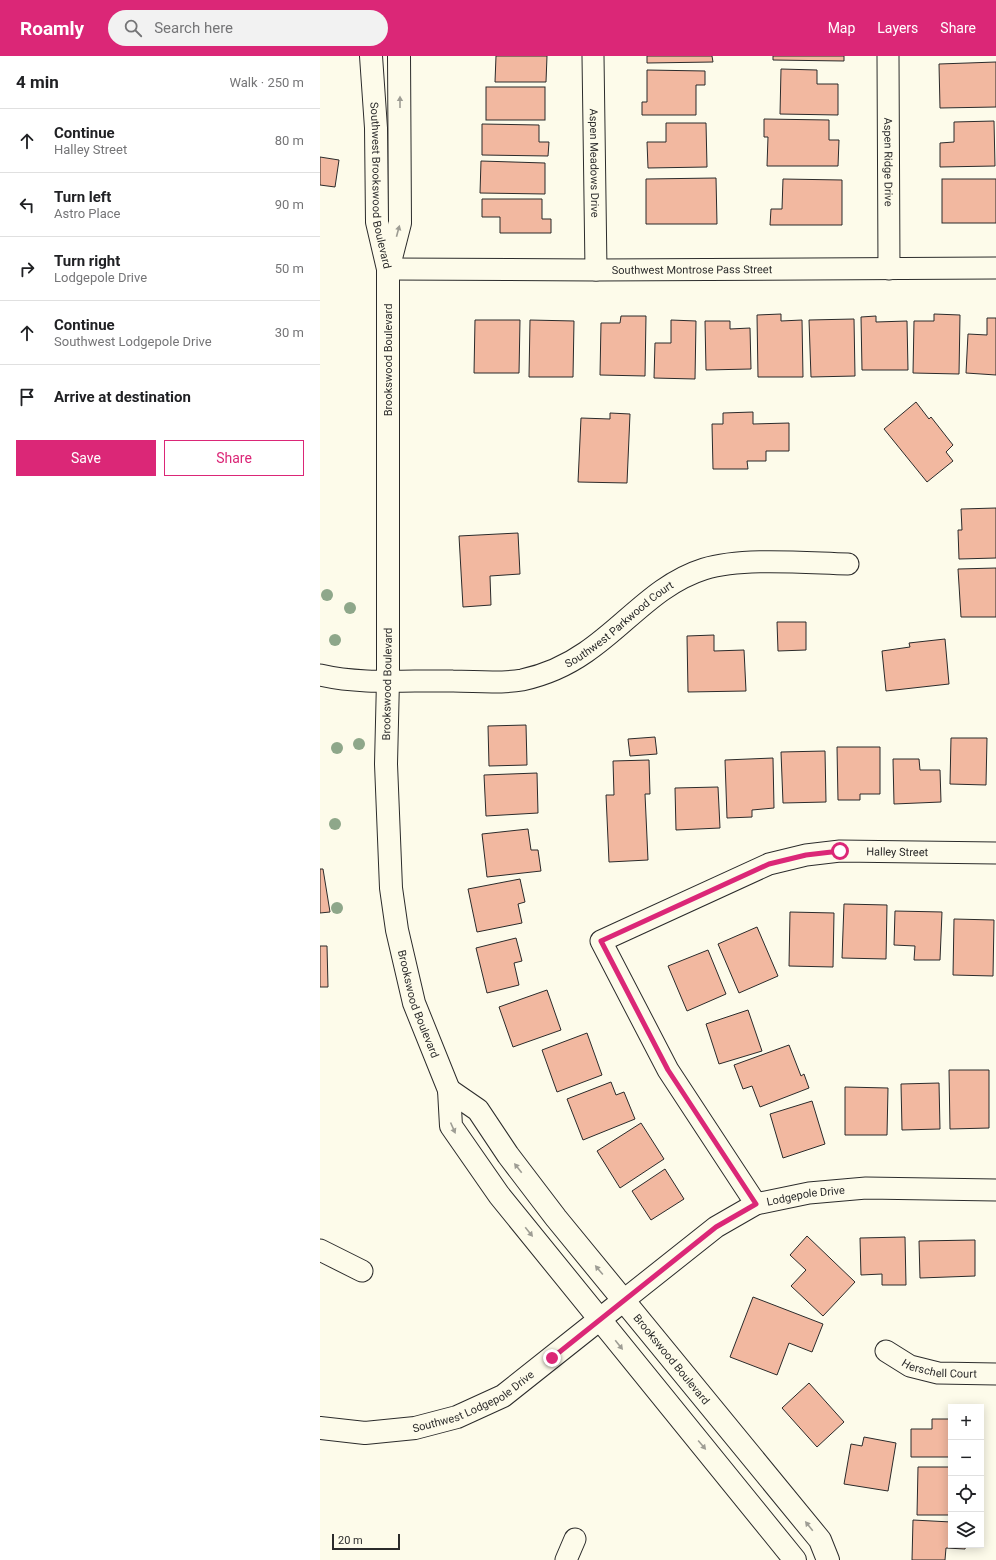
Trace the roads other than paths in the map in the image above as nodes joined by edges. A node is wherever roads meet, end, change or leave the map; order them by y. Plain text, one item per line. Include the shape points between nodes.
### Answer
1 (371, 56) edge
2 (400, 56) edge
3 (593, 56) edge
4 (888, 56) edge
5 (996, 268) edge
6 (388, 269) junction
7 (889, 269) junction
8 (596, 270) junction
9 (848, 564) dead end
10 (320, 675) edge
11 (388, 680) junction
12 (996, 853) edge
13 (449, 1090) junction
14 (996, 1190) edge
15 (756, 1204) junction
16 (320, 1250) edge
17 (362, 1271) dead end
18 (624, 1300) junction
19 (599, 1320) junction
20 (886, 1351) dead end
21 (996, 1374) edge
22 (320, 1428) edge
23 (575, 1539) dead end
24 (566, 1560) edge
25 (795, 1560) edge
26 (828, 1560) edge

1 - 6 main road, Southwest Brookswood Boulevard via 376,128 377,222
6 -> 2 main road, Southwest Brookswood Boulevard via 400,224
3 - 8 street, Aspen Meadows Drive
4 - 7 street, Aspen Ridge Drive
5 - 7 street, Southwest Montrose Pass Street
6 - 8 street, Southwest Montrose Pass Street
6 - 11 main road, Brookswood Boulevard
7 - 8 street, Southwest Montrose Pass Street
9 - 11 street, Southwest Parkwood Court via 750,562 704,569 680,578 656,594 588,651 568,664 521,680
10 - 11 street, Southwest Parkwood Court via 337,679
11 - 13 main road, Brookswood Boulevard via 386,764 393,908 414,1003
12 - 15 street, Halley Street via 840,851 806,855 769,864 601,941 668,1070
18 -> 13 main road, Brookswood Boulevard via 542,1200 478,1110
13 -> 19 main road, Brookswood Boulevard via 450,1126 489,1182
14 - 15 street, Lodgepole Drive via 866,1188 809,1193
15 - 18 street, Lodgepole Drive via 716,1227
16 - 17 street
18 - 19 main road, Southwest Lodgepole Drive
26 -> 18 main road, Brookswood Boulevard via 820,1540
19 - 22 main road, Southwest Lodgepole Drive via 502,1396 457,1417 415,1428 366,1433
19 -> 25 main road, Brookswood Boulevard
20 - 21 street, Herschell Court via 910,1366 938,1374
23 - 24 street

